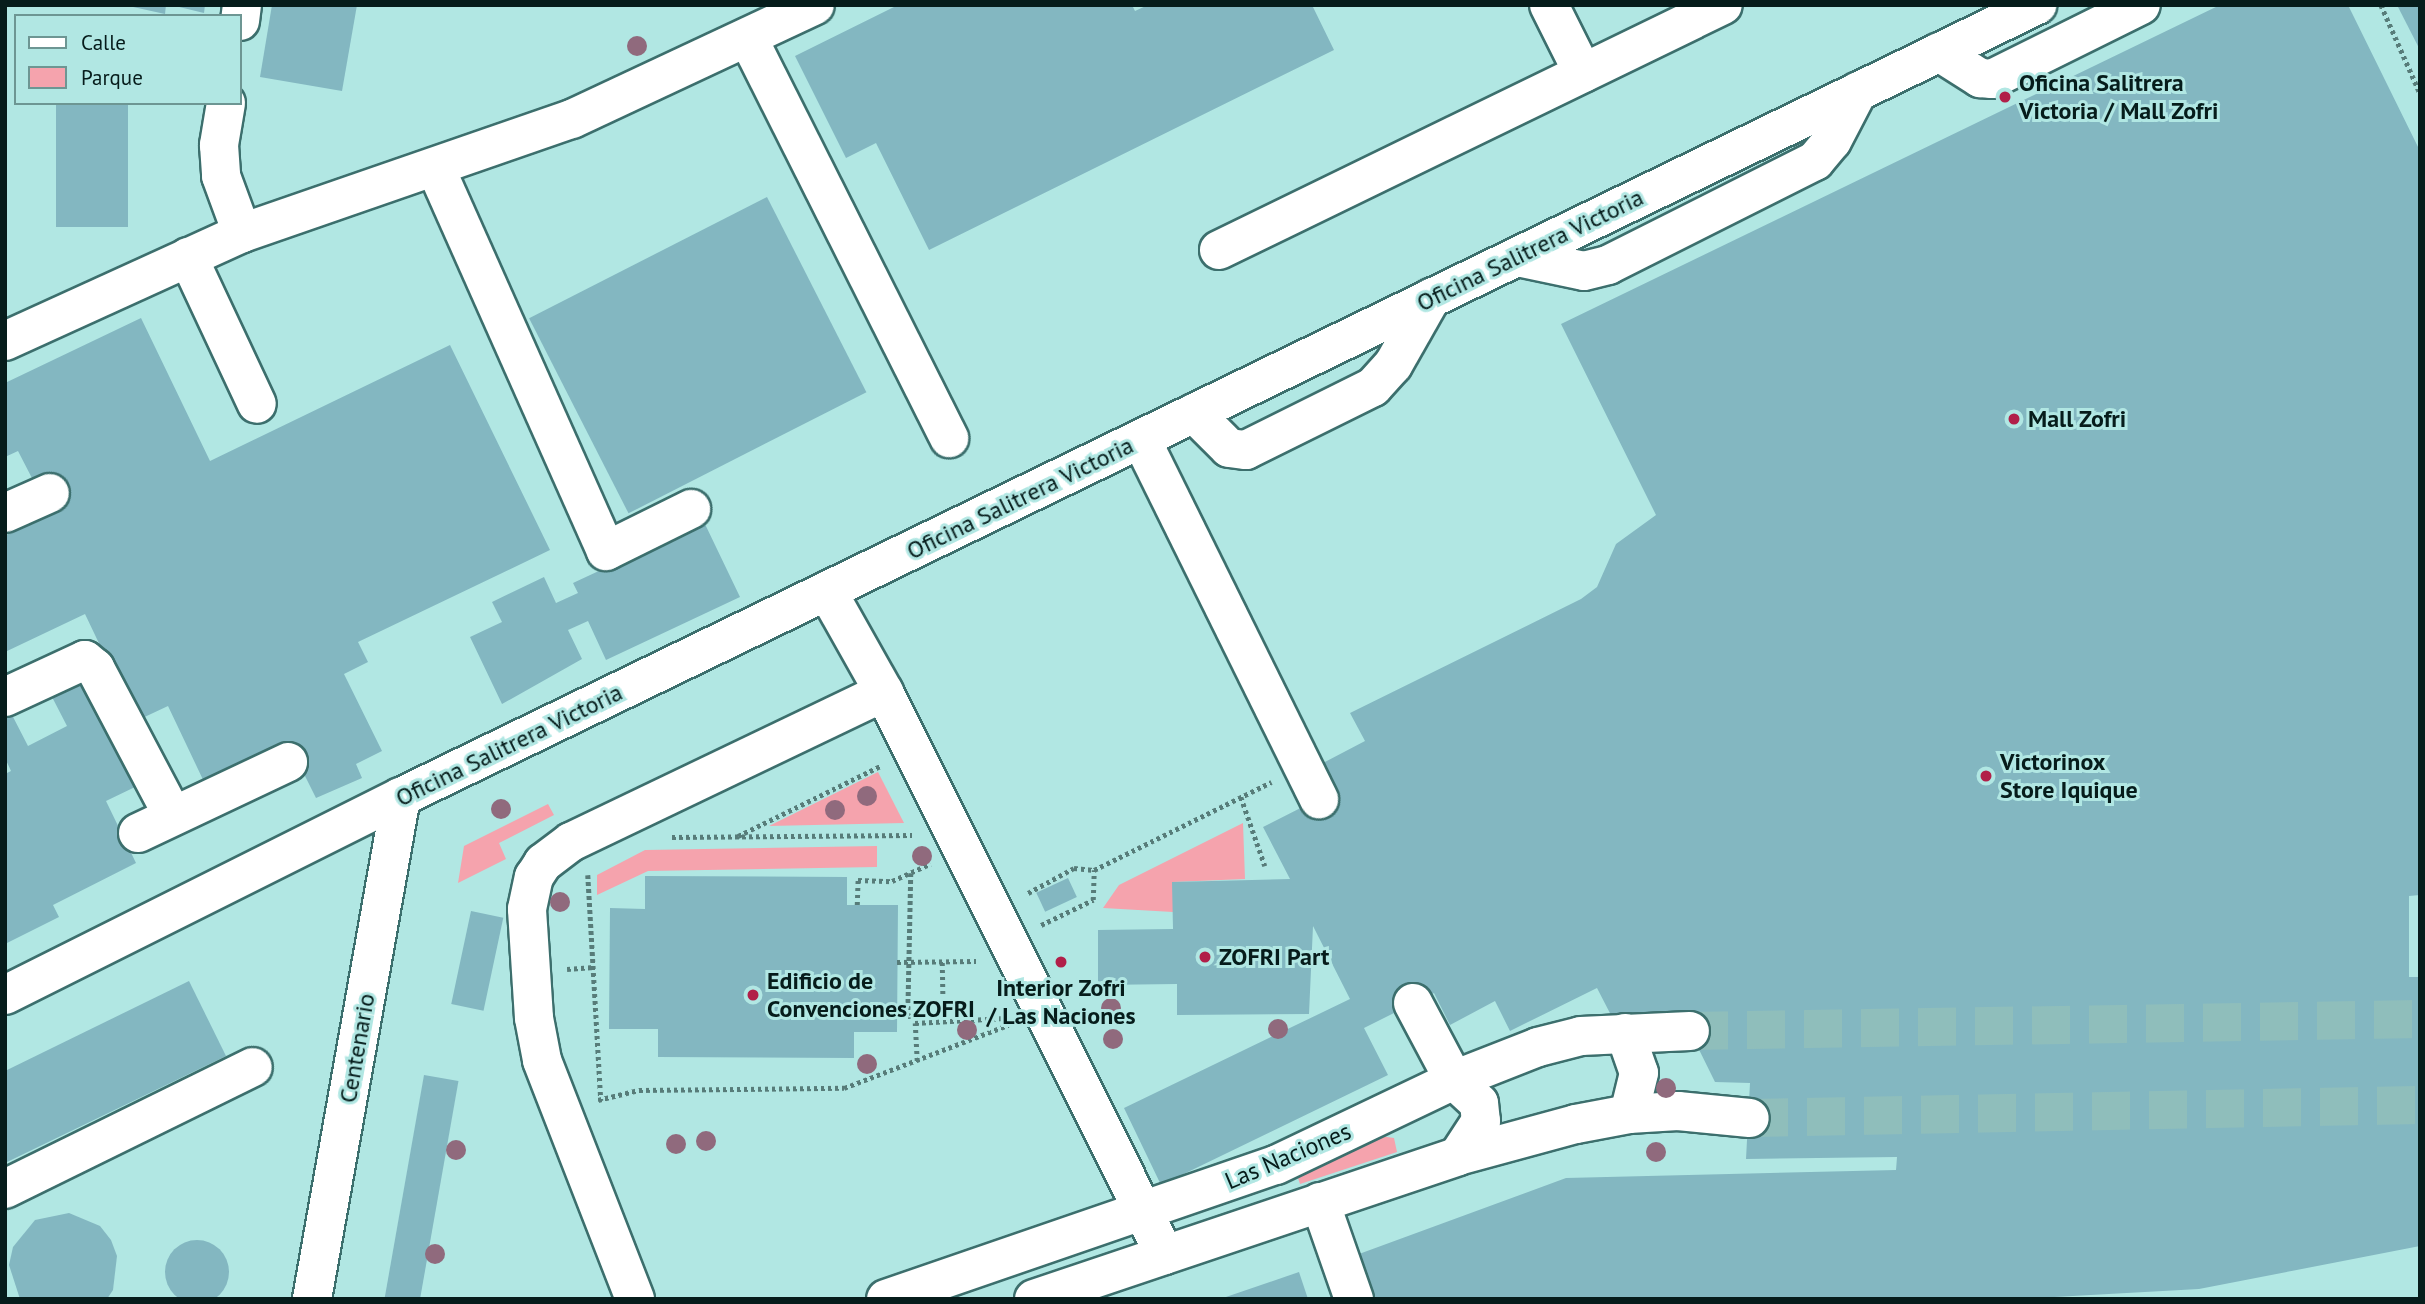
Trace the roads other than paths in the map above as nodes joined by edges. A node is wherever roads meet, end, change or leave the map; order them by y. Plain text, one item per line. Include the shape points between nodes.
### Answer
1 (815, 5) edge
2 (1549, 5) edge
3 (1723, 5) edge
4 (2037, 5) edge
5 (2141, 5) edge
6 (748, 38) junction
7 (1940, 52) junction
8 (1583, 73) junction
9 (226, 105) edge
10 (436, 169) junction
11 (242, 233) junction
12 (1219, 250) dead end
13 (188, 257) junction
14 (1431, 298) junction
15 (5, 341) edge
16 (257, 404) dead end
17 (1194, 413) junction
18 (949, 438) dead end
19 (1141, 439) junction
20 (50, 493) dead end
21 (691, 509) dead end
22 (5, 513) edge
23 (827, 591) junction
24 (884, 692) junction
25 (5, 697) edge
26 (288, 762) dead end
27 (401, 797) junction
28 (1319, 799) dead end
29 (173, 816) junction
30 (138, 833) dead end
31 (5, 995) edge
32 (1412, 1003) dead end
33 (1690, 1031) tunnel mouth
34 (1625, 1033) junction
35 (253, 1067) dead end
36 (1454, 1080) junction
37 (1629, 1114) junction
38 (1750, 1118) tunnel mouth
39 (1458, 1156) junction
40 (5, 1189) edge
41 (1320, 1202) junction
42 (1144, 1212) junction
43 (1165, 1255) junction
44 (312, 1299) edge
45 (635, 1299) edge
46 (886, 1299) edge
47 (1034, 1299) edge
48 (1354, 1299) edge

1 - 6 street
2 - 8 street
3 - 8 street
4 - 7 street, Oficina Salitrera Victoria
5 - 7 street via 1992,79 1980,78
6 - 10 street via 572,119
6 - 18 street
7 - 14 street, Oficina Salitrera Victoria
8 - 12 street
9 - 11 street via 219,145 221,176
10 - 11 street
10 - 21 street via 606,551
11 - 13 street
13 - 15 street
13 - 16 street
14 - 17 street, Oficina Salitrera Victoria
14 - 17 street via 1393,365 1373,387 1246,450 1229,448
17 - 19 street, Oficina Salitrera Victoria
19 - 23 street, Oficina Salitrera Victoria
19 - 28 street
20 - 22 street
23 - 24 street
23 - 27 street, Oficina Salitrera Victoria
24 - 42 street
24 - 45 street via 571,842 543,863 529,891 534,1018 542,1060
25 - 29 street via 85,660 95,668
26 - 29 street
27 - 31 street, Oficina Salitrera Victoria
27 - 44 street, Centenario
29 - 30 street
32 - 36 street
33 - 34 street, Las Naciones
34 - 36 street, Las Naciones via 1581,1036 1538,1047
34 - 37 street via 1639,1073
35 - 40 street
36 - 39 street via 1479,1103 1481,1121
36 - 42 street, Las Naciones via 1276,1165
37 - 38 street, Las Naciones via 1678,1111
37 - 39 street, Las Naciones
39 - 41 street, Las Naciones
41 - 43 street, Las Naciones
41 - 48 street
42 - 43 street
42 - 46 street, Las Naciones
43 - 47 street, Las Naciones

